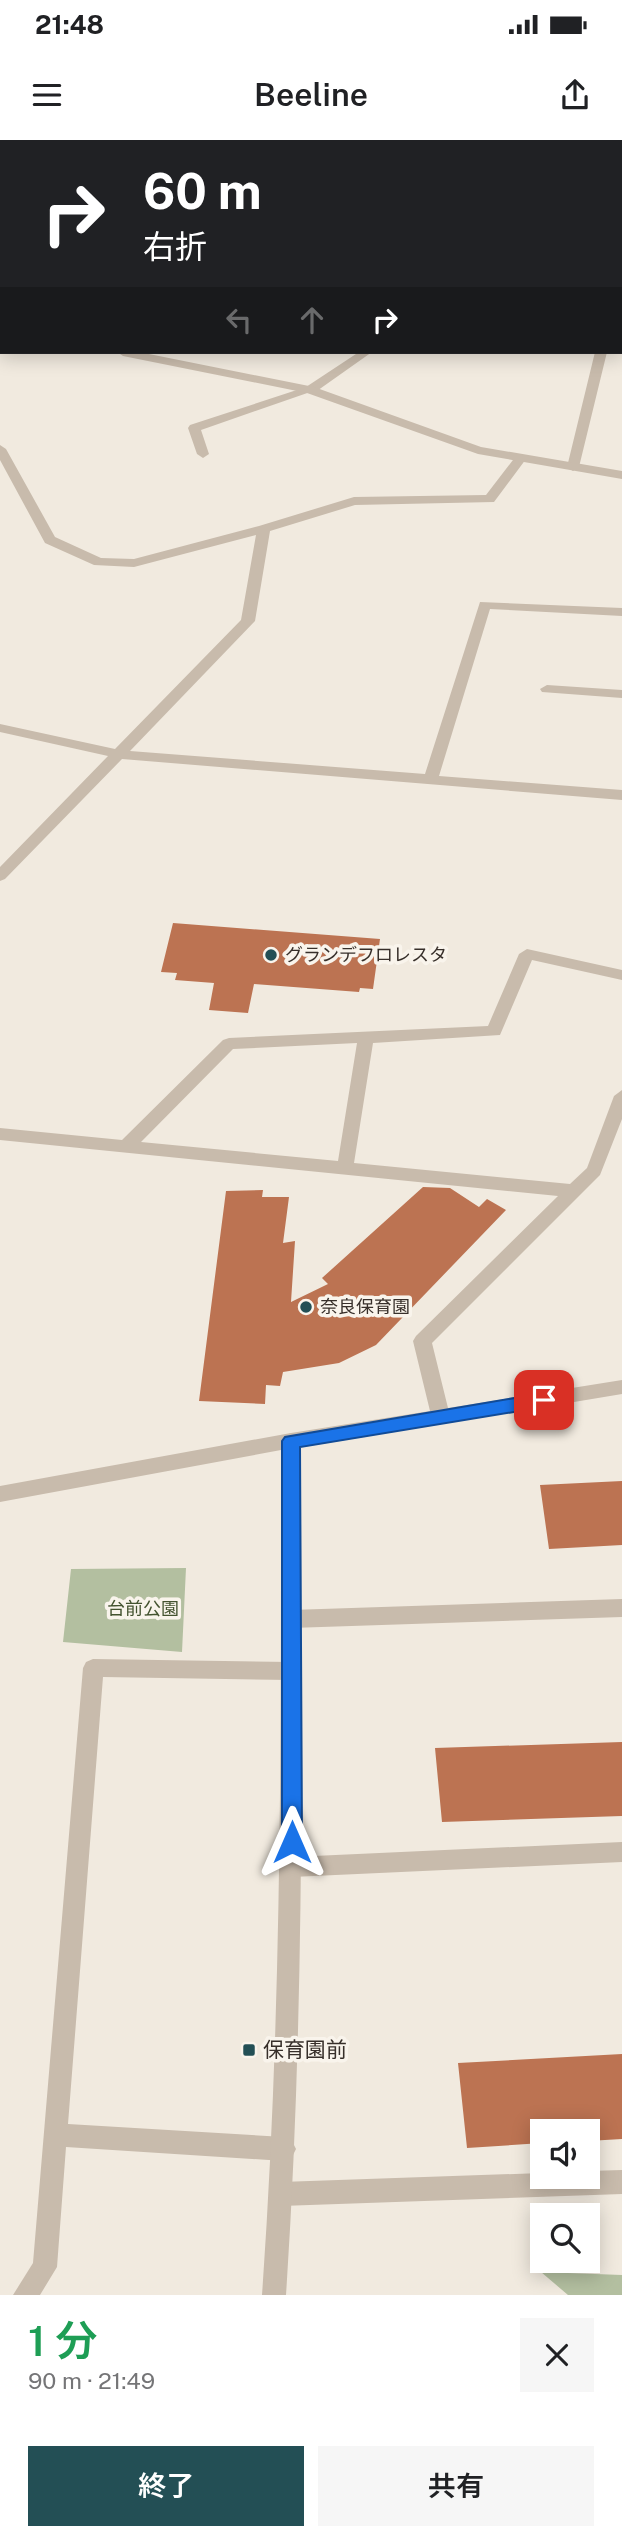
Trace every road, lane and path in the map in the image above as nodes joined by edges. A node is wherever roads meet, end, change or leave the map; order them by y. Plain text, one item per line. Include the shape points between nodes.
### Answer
1 (133, 354) edge
2 (363, 354) edge
3 (601, 354) edge
4 (310, 390) junction
5 (0, 449) edge
6 (203, 454) dead end
7 (520, 459) junction
8 (573, 467) junction
9 (622, 475) edge
10 (264, 529) junction
11 (622, 612) edge
12 (547, 689) dead end
13 (622, 694) edge
14 (0, 728) edge
15 (118, 754) junction
16 (431, 779) junction
17 (622, 795) edge
18 (0, 876) edge
19 (622, 975) edge
20 (366, 1038) junction
21 (622, 1097) edge
22 (0, 1134) edge
23 (126, 1146) junction
24 (345, 1168) junction
25 (573, 1191) junction
26 (622, 1387) edge
27 (441, 1417) junction
28 (291, 1441) junction
29 (0, 1494) edge
30 (622, 1608) edge
31 (290, 1619) junction
32 (290, 1671) junction
33 (622, 1852) edge
34 (292, 1867) junction
35 (56, 2134) junction
36 (284, 2149) junction
37 (622, 2182) edge
38 (281, 2194) junction
39 (25, 2295) edge
40 (274, 2295) edge

1 - 4 street
2 - 4 street
3 - 8 street
4 - 6 street via 194,428
4 - 7 street via 478,450
5 - 10 street via 50,540 99,562 134,562
7 - 8 street
7 - 10 street via 490,499 354,500
8 - 9 street
10 - 15 street via 248,621
11 - 16 street via 485,605
12 - 13 street
14 - 15 street
15 - 16 street
15 - 18 street
16 - 17 street
19 - 20 street via 527,954 494,1031
20 - 23 street via 229,1044
20 - 24 street
21 - 25 street via 594,1171
22 - 23 street
23 - 24 street
24 - 25 street
25 - 27 street via 422,1341
26 - 27 street
27 - 28 street
28 - 29 street
28 - 31 street
30 - 31 street
31 - 32 street
32 - 34 street
32 - 35 street via 93,1668
33 - 34 street
34 - 36 street
35 - 36 street
35 - 39 street via 45,2267
36 - 38 street
37 - 38 street
38 - 40 street

